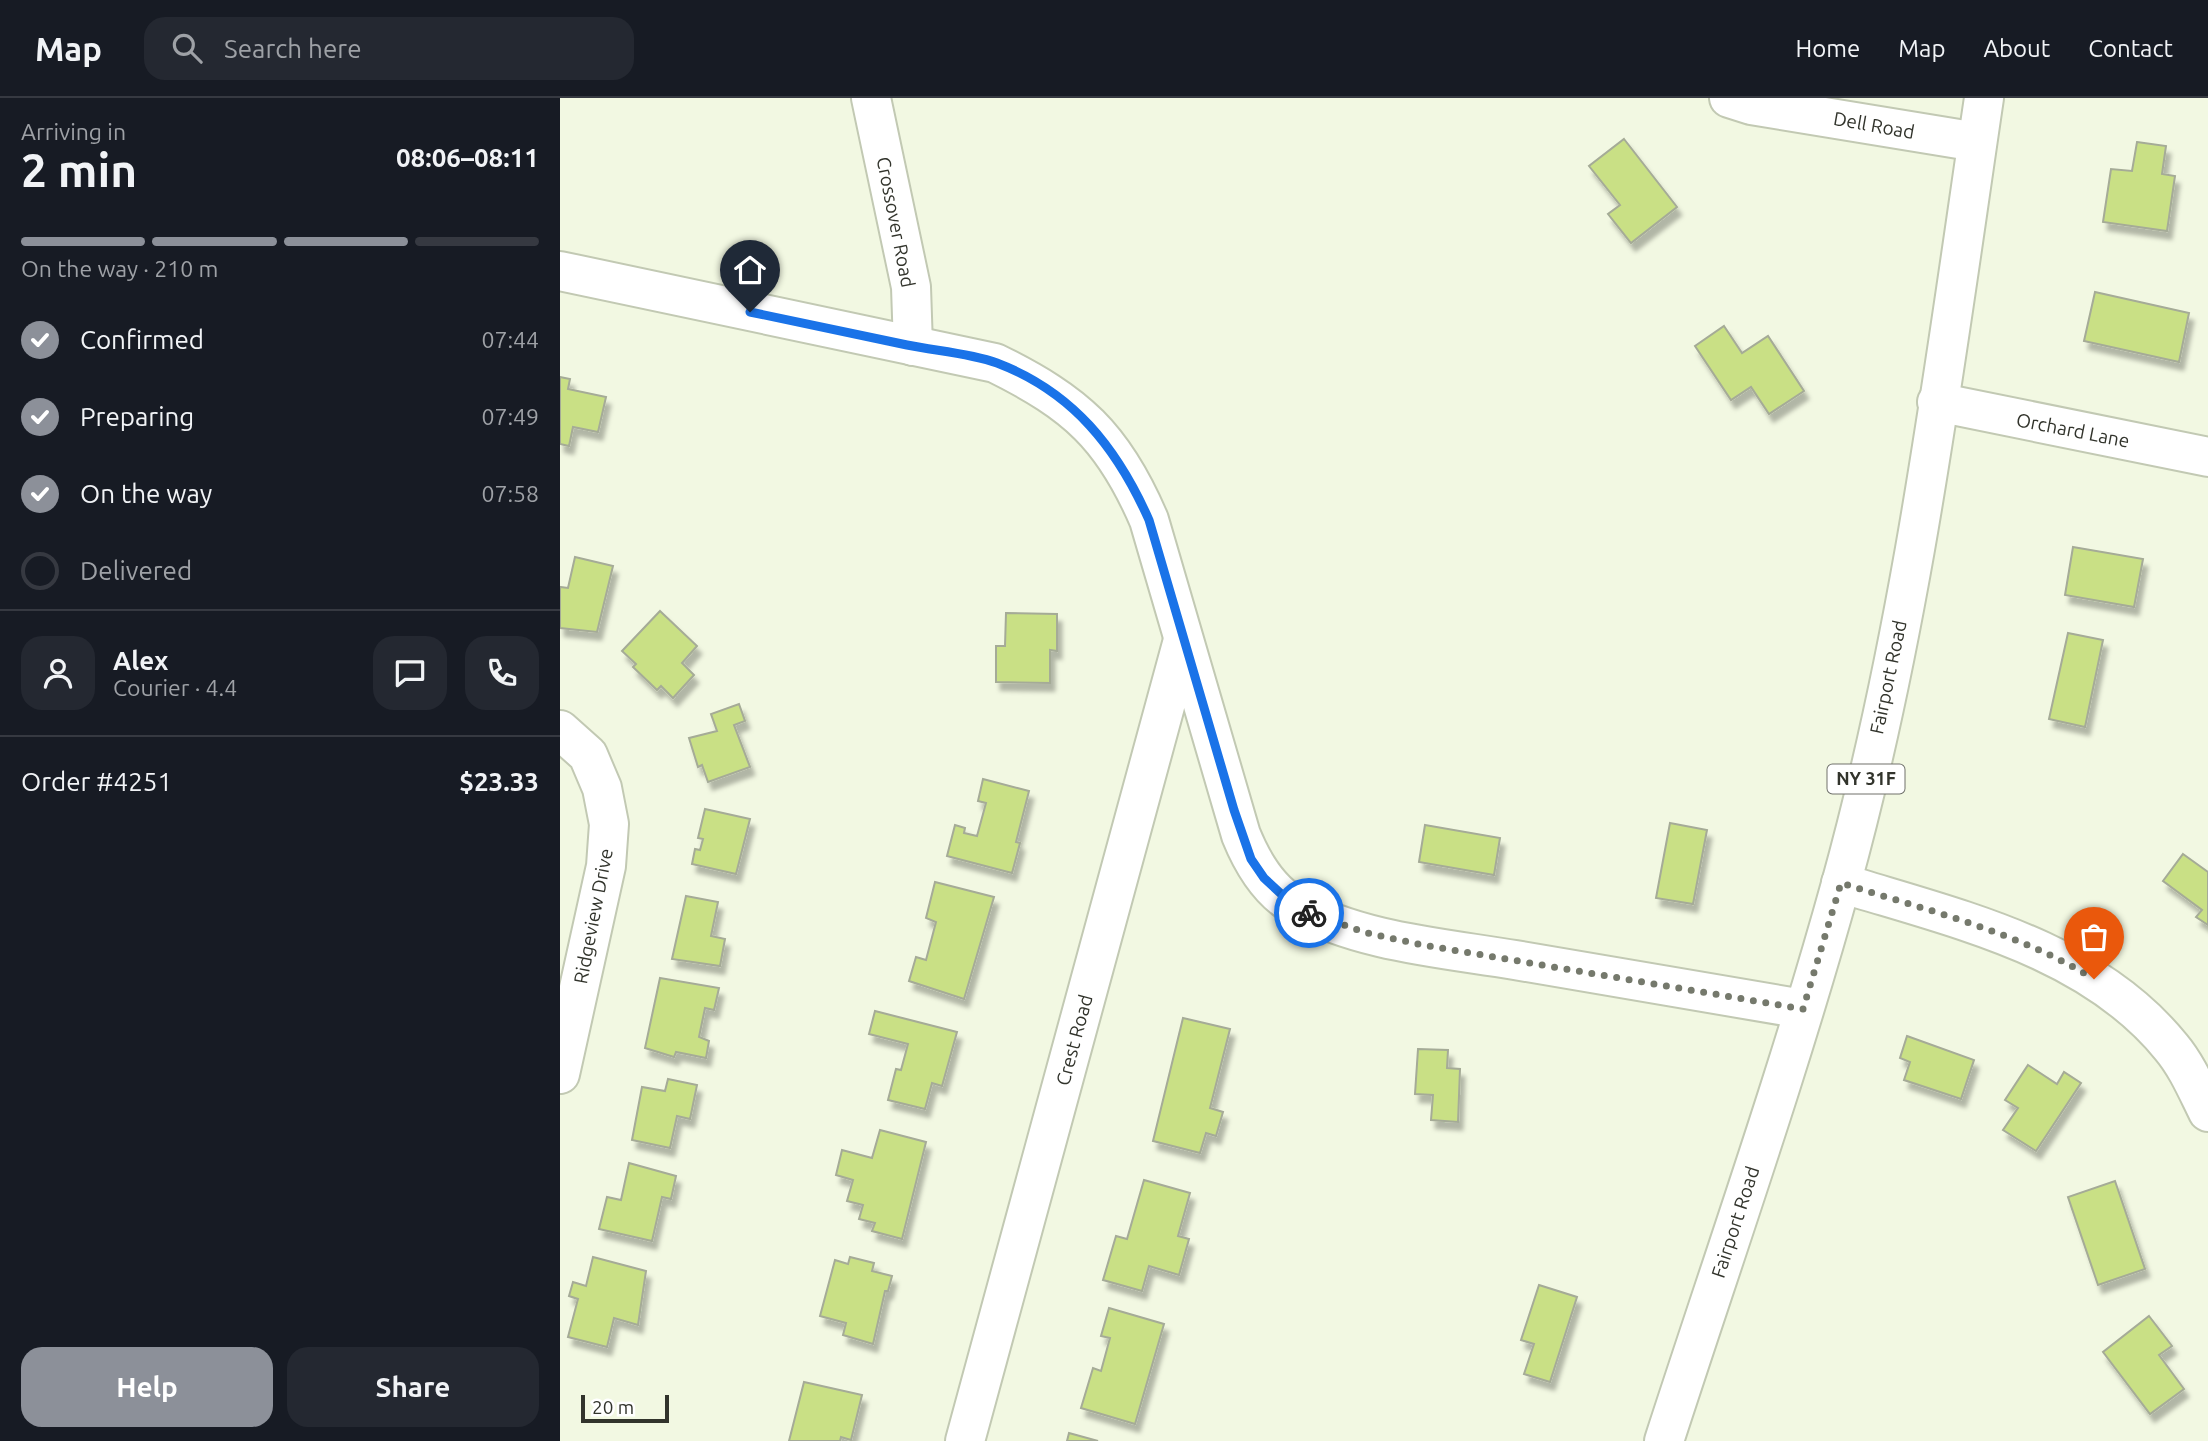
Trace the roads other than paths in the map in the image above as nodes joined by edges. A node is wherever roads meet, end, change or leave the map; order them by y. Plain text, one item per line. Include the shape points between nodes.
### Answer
1 (871, 98) edge
2 (1729, 98) edge
3 (1984, 98) edge
4 (1977, 142) junction
5 (560, 271) edge
6 (913, 346) junction
7 (1937, 402) junction
8 (2208, 457) edge
9 (1183, 640) junction
10 (560, 730) edge
11 (1841, 883) junction
12 (1803, 1009) junction
13 (560, 1074) edge
14 (2208, 1112) edge
15 (965, 1441) edge
16 (1664, 1441) edge

1 - 6 street, Crossover Road via 911,287
2 - 4 street, Dell Road
3 - 4 street, Fairport Road / NY 31F
4 - 7 street, Fairport Road / NY 31F
5 - 6 street
6 - 9 street via 996,363 1017,373 1058,397 1109,446 1131,478 1149,520
7 - 8 street, Orchard Lane
7 - 11 street, Fairport Road / NY 31F via 1885,701
9 - 12 street via 1251,859 1292,904 1326,920 1423,945
9 - 15 street, Crest Road
10 - 13 street, Ridgeview Drive via 588,755 602,788 609,824 606,866
11 - 12 street, Fairport Road / NY 31F
11 - 14 street via 1990,931 2053,957 2108,987 2173,1049
12 - 16 street, Fairport Road / NY 31F

